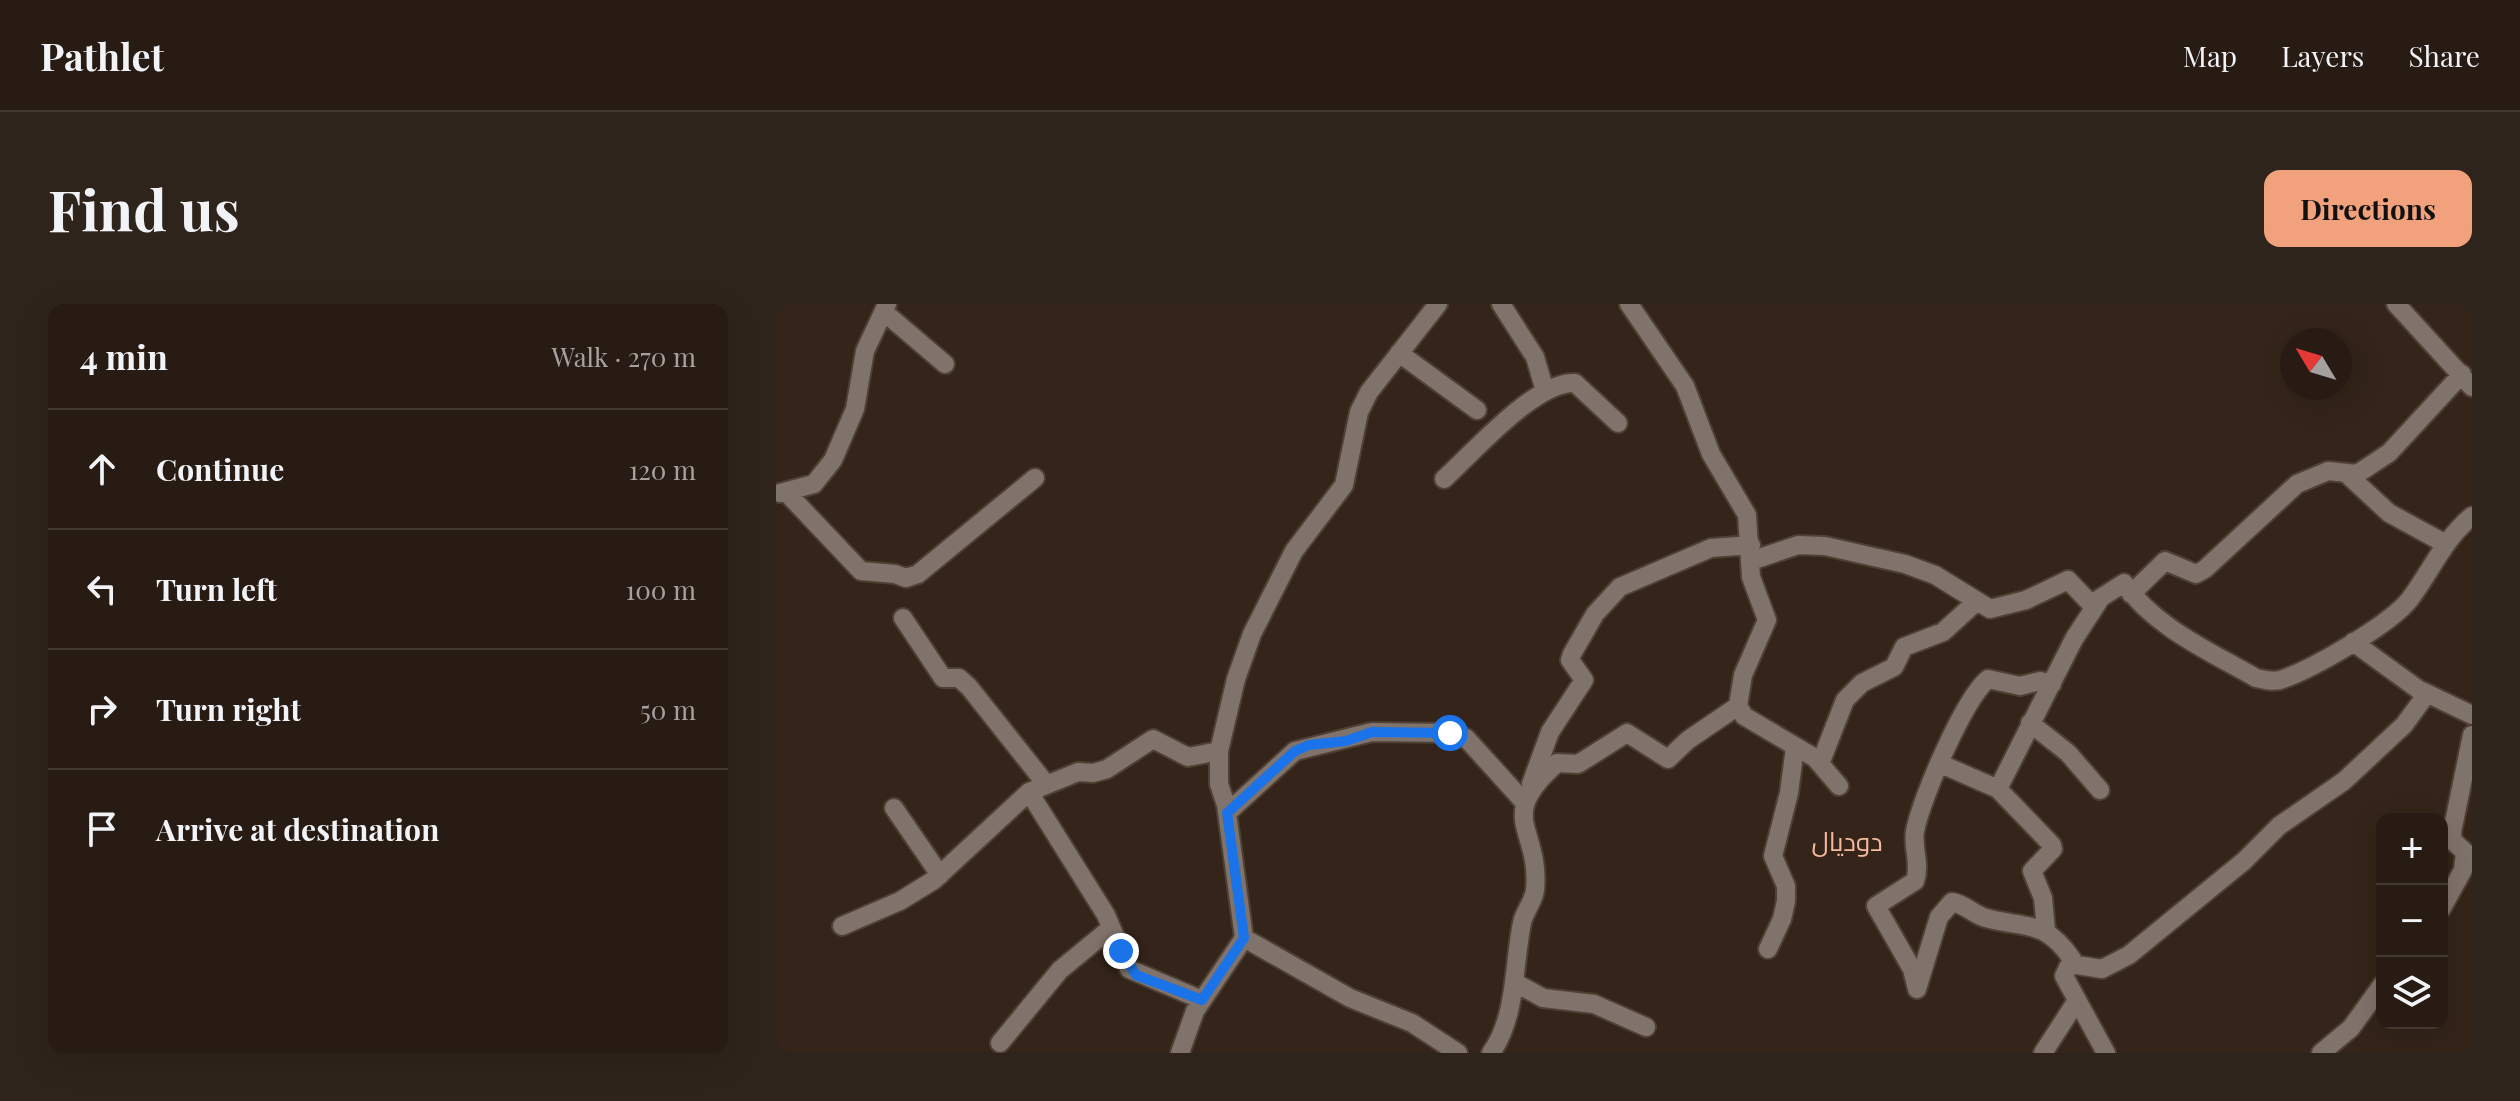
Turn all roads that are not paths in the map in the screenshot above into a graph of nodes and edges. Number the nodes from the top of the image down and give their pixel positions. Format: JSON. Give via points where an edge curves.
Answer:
{"nodes":[{"id":1,"x":1501,"y":304,"type":"edge"},
{"id":2,"x":1629,"y":304,"type":"edge"},
{"id":3,"x":2396,"y":304,"type":"edge"},
{"id":4,"x":1428,"y":307,"type":"edge"},
{"id":5,"x":886,"y":308,"type":"edge"},
{"id":6,"x":1399,"y":353,"type":"junction"},
{"id":7,"x":945,"y":364,"type":"dead end"},
{"id":8,"x":2467,"y":381,"type":"edge"},
{"id":9,"x":1545,"y":391,"type":"junction"},
{"id":10,"x":1477,"y":410,"type":"dead end"},
{"id":11,"x":1618,"y":423,"type":"dead end"},
{"id":12,"x":2348,"y":475,"type":"junction"},
{"id":13,"x":1035,"y":478,"type":"dead end"},
{"id":14,"x":1444,"y":479,"type":"dead end"},
{"id":15,"x":782,"y":493,"type":"edge"},
{"id":16,"x":2472,"y":516,"type":"edge"},
{"id":17,"x":2444,"y":543,"type":"junction"},
{"id":18,"x":1751,"y":553,"type":"junction"},
{"id":19,"x":2127,"y":588,"type":"junction"},
{"id":20,"x":2100,"y":599,"type":"junction"},
{"id":21,"x":1977,"y":601,"type":"junction"},
{"id":22,"x":903,"y":618,"type":"dead end"},
{"id":23,"x":2353,"y":642,"type":"junction"},
{"id":24,"x":2052,"y":684,"type":"junction"},
{"id":25,"x":2422,"y":691,"type":"junction"},
{"id":26,"x":1738,"y":706,"type":"junction"},
{"id":27,"x":2472,"y":715,"type":"edge"},
{"id":28,"x":2030,"y":723,"type":"junction"},
{"id":29,"x":2472,"y":735,"type":"edge"},
{"id":30,"x":1795,"y":747,"type":"junction"},
{"id":31,"x":1219,"y":751,"type":"junction"},
{"id":32,"x":1820,"y":764,"type":"junction"},
{"id":33,"x":1941,"y":764,"type":"junction"},
{"id":34,"x":1839,"y":786,"type":"dead end"},
{"id":35,"x":1038,"y":788,"type":"junction"},
{"id":36,"x":1998,"y":789,"type":"junction"},
{"id":37,"x":2100,"y":790,"type":"dead end"},
{"id":38,"x":1527,"y":797,"type":"junction"},
{"id":39,"x":894,"y":808,"type":"dead end"},
{"id":40,"x":1227,"y":813,"type":"junction"},
{"id":41,"x":940,"y":875,"type":"junction"},
{"id":42,"x":2448,"y":897,"type":"edge"},
{"id":43,"x":842,"y":926,"type":"dead end"},
{"id":44,"x":1111,"y":928,"type":"junction"},
{"id":45,"x":2046,"y":930,"type":"junction"},
{"id":46,"x":1244,"y":938,"type":"junction"},
{"id":47,"x":1768,"y":949,"type":"dead end"},
{"id":48,"x":2071,"y":964,"type":"junction"},
{"id":49,"x":1514,"y":982,"type":"junction"},
{"id":50,"x":2376,"y":993,"type":"edge"},
{"id":51,"x":1202,"y":1000,"type":"junction"},
{"id":52,"x":2076,"y":1002,"type":"junction"},
{"id":53,"x":1646,"y":1027,"type":"dead end"},
{"id":54,"x":1000,"y":1043,"type":"dead end"},
{"id":55,"x":1180,"y":1053,"type":"edge"},
{"id":56,"x":1458,"y":1053,"type":"edge"},
{"id":57,"x":1491,"y":1053,"type":"edge"},
{"id":58,"x":2043,"y":1053,"type":"edge"},
{"id":59,"x":2106,"y":1053,"type":"edge"},
{"id":60,"x":2321,"y":1053,"type":"edge"}],
"edges":[{"from":1,"to":9,"type":"street","via":[[1535,357]]},
{"from":2,"to":18,"type":"street","via":[[1685,386],[1711,454],[1747,515]]},
{"from":3,"to":8,"type":"street"},
{"from":4,"to":6,"type":"street"},
{"from":5,"to":7,"type":"street"},
{"from":5,"to":15,"type":"street","via":[[865,351],[855,409],[839,448],[814,484]]},
{"from":6,"to":10,"type":"street"},
{"from":6,"to":31,"type":"street","via":[[1359,412],[1344,485],[1294,551],[1252,634]]},
{"from":8,"to":12,"type":"street","via":[[2389,453]]},
{"from":9,"to":11,"type":"street","via":[[1575,383]]},
{"from":9,"to":14,"type":"street","via":[[1485,437]]},
{"from":12,"to":17,"type":"street","via":[[2389,513]]},
{"from":12,"to":19,"type":"street","via":[[2328,471],[2306,479],[2196,574],[2165,561]]},
{"from":13,"to":15,"type":"street","via":[[918,574],[906,578],[861,571]]},
{"from":16,"to":17,"type":"street"},
{"from":17,"to":23,"type":"street","via":[[2411,598]]},
{"from":18,"to":21,"type":"street","via":[[1825,546],[1905,564]]},
{"from":18,"to":26,"type":"street","via":[[1751,577],[1767,620],[1743,675]]},
{"from":18,"to":38,"type":"street","via":[[1711,548],[1611,594],[1572,654],[1570,660],[1584,680],[1550,732]]},
{"from":19,"to":20,"type":"street"},
{"from":19,"to":23,"type":"street","via":[[2157,617],[2256,678],[2283,679]]},
{"from":20,"to":21,"type":"street","via":[[2091,604],[2068,580],[1999,608]]},
{"from":20,"to":24,"type":"street"},
{"from":21,"to":32,"type":"street","via":[[1943,632],[1904,647],[1894,667],[1851,693]]},
{"from":22,"to":35,"type":"street","via":[[943,678],[959,678],[969,687]]},
{"from":23,"to":25,"type":"street"},
{"from":24,"to":28,"type":"street"},
{"from":24,"to":33,"type":"street","via":[[2020,686],[1988,679],[1950,738]]},
{"from":25,"to":27,"type":"street"},
{"from":25,"to":48,"type":"street","via":[[2426,695],[2404,725],[2352,774],[2279,826],[2129,955],[2102,969]]},
{"from":26,"to":30,"type":"street","via":[[1744,716]]},
{"from":26,"to":38,"type":"street","via":[[1668,759],[1627,733],[1578,764],[1557,763]]},
{"from":28,"to":36,"type":"street"},
{"from":28,"to":37,"type":"street","via":[[2068,753]]},
{"from":29,"to":42,"type":"street","via":[[2452,832],[2453,841],[2465,852],[2463,870]]},
{"from":30,"to":32,"type":"street"},
{"from":30,"to":47,"type":"street","via":[[1773,856],[1786,886],[1786,901]]},
{"from":31,"to":35,"type":"street","via":[[1188,757],[1153,739],[1107,769],[1078,772]]},
{"from":31,"to":40,"type":"street","via":[[1219,784]]},
{"from":32,"to":34,"type":"street"},
{"from":33,"to":36,"type":"street"},
{"from":33,"to":45,"type":"street","via":[[1915,832],[1915,881],[1876,906],[1912,969],[1917,989],[1939,917],[1952,902],[1984,918]]},
{"from":35,"to":41,"type":"street"},
{"from":35,"to":44,"type":"street"},
{"from":36,"to":45,"type":"street","via":[[2052,845],[2032,871],[2043,898]]},
{"from":38,"to":40,"type":"street","via":[[1466,738],[1372,732],[1295,751]]},
{"from":38,"to":49,"type":"street","via":[[1522,816],[1535,891],[1522,921]]},
{"from":39,"to":41,"type":"street"},
{"from":40,"to":46,"type":"street"},
{"from":41,"to":43,"type":"street","via":[[900,901]]},
{"from":44,"to":51,"type":"street","via":[[1136,975]]},
{"from":44,"to":54,"type":"street","via":[[1060,970]]},
{"from":45,"to":48,"type":"street","via":[[2062,944]]},
{"from":46,"to":51,"type":"street"},
{"from":46,"to":56,"type":"street","via":[[1350,998],[1412,1023]]},
{"from":48,"to":52,"type":"street","via":[[2064,976]]},
{"from":49,"to":53,"type":"street","via":[[1543,998],[1594,1004]]},
{"from":49,"to":57,"type":"street","via":[[1501,1039]]},
{"from":50,"to":60,"type":"street","via":[[2351,1028]]},
{"from":51,"to":55,"type":"street"},
{"from":52,"to":58,"type":"street"},
{"from":52,"to":59,"type":"street"}]}
